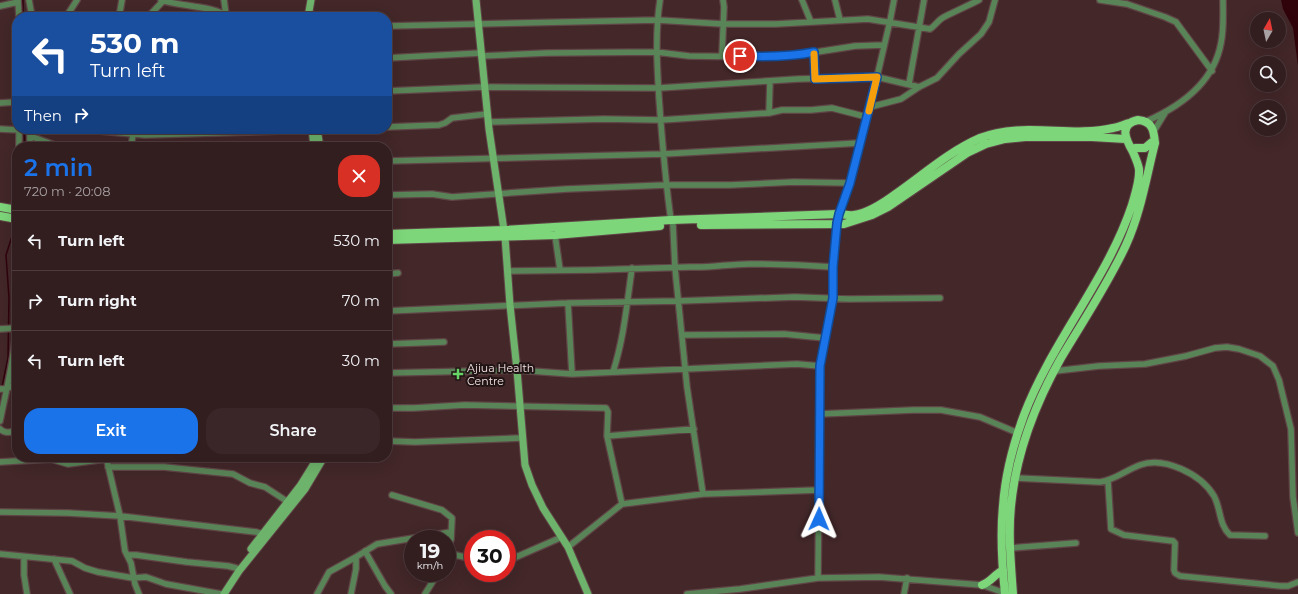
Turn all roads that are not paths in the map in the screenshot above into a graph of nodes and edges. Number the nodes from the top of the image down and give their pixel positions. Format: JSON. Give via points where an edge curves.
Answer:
{"nodes":[{"id":1,"x":29,"y":0,"type":"edge"},
{"id":2,"x":77,"y":0,"type":"edge"},
{"id":3,"x":122,"y":0,"type":"edge"},
{"id":4,"x":162,"y":0,"type":"edge"},
{"id":5,"x":224,"y":0,"type":"edge"},
{"id":6,"x":311,"y":0,"type":"edge"},
{"id":7,"x":476,"y":0,"type":"edge"},
{"id":8,"x":660,"y":0,"type":"edge"},
{"id":9,"x":723,"y":0,"type":"edge"},
{"id":10,"x":802,"y":0,"type":"edge"},
{"id":11,"x":835,"y":0,"type":"edge"},
{"id":12,"x":894,"y":0,"type":"edge"},
{"id":13,"x":924,"y":0,"type":"edge"},
{"id":14,"x":979,"y":0,"type":"edge"},
{"id":15,"x":995,"y":0,"type":"edge"},
{"id":16,"x":1100,"y":0,"type":"edge"},
{"id":17,"x":1223,"y":0,"type":"edge"},
{"id":18,"x":18,"y":1,"type":"edge"},
{"id":19,"x":0,"y":6,"type":"edge"},
{"id":20,"x":18,"y":12,"type":"edge"},
{"id":21,"x":31,"y":12,"type":"edge"},
{"id":22,"x":69,"y":12,"type":"edge"},
{"id":23,"x":120,"y":12,"type":"edge"},
{"id":24,"x":152,"y":12,"type":"edge"},
{"id":25,"x":215,"y":12,"type":"edge"},
{"id":26,"x":226,"y":12,"type":"edge"},
{"id":27,"x":309,"y":12,"type":"edge"},
{"id":28,"x":657,"y":20,"type":"junction"},
{"id":29,"x":840,"y":20,"type":"junction"},
{"id":30,"x":811,"y":22,"type":"junction"},
{"id":31,"x":890,"y":22,"type":"junction"},
{"id":32,"x":478,"y":23,"type":"junction"},
{"id":33,"x":723,"y":24,"type":"junction"},
{"id":34,"x":392,"y":26,"type":"edge"},
{"id":35,"x":919,"y":27,"type":"junction"},
{"id":36,"x":884,"y":45,"type":"junction"},
{"id":37,"x":656,"y":52,"type":"junction"},
{"id":38,"x":814,"y":52,"type":"junction"},
{"id":39,"x":481,"y":55,"type":"junction"},
{"id":40,"x":722,"y":55,"type":"junction"},
{"id":41,"x":392,"y":58,"type":"edge"},
{"id":42,"x":1212,"y":71,"type":"junction"},
{"id":43,"x":877,"y":77,"type":"junction"},
{"id":44,"x":815,"y":79,"type":"junction"},
{"id":45,"x":770,"y":81,"type":"junction"},
{"id":46,"x":908,"y":84,"type":"junction"},
{"id":47,"x":919,"y":87,"type":"junction"},
{"id":48,"x":484,"y":88,"type":"junction"},
{"id":49,"x":659,"y":88,"type":"junction"},
{"id":50,"x":392,"y":91,"type":"edge"},
{"id":51,"x":12,"y":102,"type":"edge"},
{"id":52,"x":0,"y":103,"type":"edge"},
{"id":53,"x":870,"y":107,"type":"junction"},
{"id":54,"x":769,"y":113,"type":"junction"},
{"id":55,"x":1165,"y":113,"type":"junction"},
{"id":56,"x":487,"y":114,"type":"junction"},
{"id":57,"x":866,"y":117,"type":"junction"},
{"id":58,"x":661,"y":120,"type":"junction"},
{"id":59,"x":488,"y":122,"type":"junction"},
{"id":60,"x":1147,"y":122,"type":"junction"},
{"id":61,"x":1130,"y":123,"type":"junction"},
{"id":62,"x":392,"y":127,"type":"edge"},
{"id":63,"x":0,"y":129,"type":"edge"},
{"id":64,"x":12,"y":130,"type":"edge"},
{"id":65,"x":1154,"y":131,"type":"junction"},
{"id":66,"x":133,"y":134,"type":"edge"},
{"id":67,"x":30,"y":136,"type":"joint"},
{"id":68,"x":1126,"y":140,"type":"junction"},
{"id":69,"x":30,"y":142,"type":"edge"},
{"id":70,"x":46,"y":142,"type":"edge"},
{"id":71,"x":132,"y":142,"type":"edge"},
{"id":72,"x":860,"y":143,"type":"junction"},
{"id":73,"x":1155,"y":144,"type":"junction"},
{"id":74,"x":1133,"y":152,"type":"junction"},
{"id":75,"x":663,"y":154,"type":"junction"},
{"id":76,"x":493,"y":158,"type":"junction"},
{"id":77,"x":392,"y":161,"type":"edge"},
{"id":78,"x":850,"y":183,"type":"junction"},
{"id":79,"x":666,"y":185,"type":"junction"},
{"id":80,"x":498,"y":193,"type":"junction"},
{"id":81,"x":392,"y":195,"type":"edge"},
{"id":82,"x":0,"y":207,"type":"edge"},
{"id":83,"x":12,"y":209,"type":"edge"},
{"id":84,"x":839,"y":214,"type":"junction"},
{"id":85,"x":0,"y":216,"type":"edge"},
{"id":86,"x":12,"y":218,"type":"edge"},
{"id":87,"x":672,"y":223,"type":"junction"},
{"id":88,"x":837,"y":223,"type":"junction"},
{"id":89,"x":505,"y":233,"type":"junction"},
{"id":90,"x":392,"y":234,"type":"edge"},
{"id":91,"x":555,"y":235,"type":"junction"},
{"id":92,"x":392,"y":240,"type":"edge"},
{"id":93,"x":833,"y":267,"type":"junction"},
{"id":94,"x":632,"y":268,"type":"junction"},
{"id":95,"x":675,"y":268,"type":"junction"},
{"id":96,"x":560,"y":270,"type":"junction"},
{"id":97,"x":508,"y":271,"type":"junction"},
{"id":98,"x":398,"y":273,"type":"dead end"},
{"id":99,"x":392,"y":274,"type":"edge"},
{"id":100,"x":833,"y":298,"type":"junction"},
{"id":101,"x":940,"y":298,"type":"dead end"},
{"id":102,"x":678,"y":301,"type":"junction"},
{"id":103,"x":627,"y":302,"type":"junction"},
{"id":104,"x":568,"y":303,"type":"junction"},
{"id":105,"x":510,"y":305,"type":"junction"},
{"id":106,"x":392,"y":311,"type":"edge"},
{"id":107,"x":12,"y":328,"type":"edge"},
{"id":108,"x":2,"y":329,"type":"edge"},
{"id":109,"x":682,"y":335,"type":"junction"},
{"id":110,"x":825,"y":338,"type":"junction"},
{"id":111,"x":444,"y":342,"type":"dead end"},
{"id":112,"x":392,"y":344,"type":"edge"},
{"id":113,"x":12,"y":364,"type":"edge"},
{"id":114,"x":820,"y":366,"type":"junction"},
{"id":115,"x":517,"y":370,"type":"junction"},
{"id":116,"x":685,"y":370,"type":"junction"},
{"id":117,"x":1054,"y":371,"type":"junction"},
{"id":118,"x":613,"y":372,"type":"junction"},
{"id":119,"x":392,"y":373,"type":"edge"},
{"id":120,"x":572,"y":374,"type":"junction"},
{"id":121,"x":3,"y":389,"type":"edge"},
{"id":122,"x":520,"y":405,"type":"junction"},
{"id":123,"x":392,"y":408,"type":"edge"},
{"id":124,"x":819,"y":414,"type":"junction"},
{"id":125,"x":0,"y":421,"type":"edge"},
{"id":126,"x":0,"y":429,"type":"edge"},
{"id":127,"x":694,"y":429,"type":"junction"},
{"id":128,"x":12,"y":432,"type":"edge"},
{"id":129,"x":1018,"y":432,"type":"junction"},
{"id":130,"x":607,"y":436,"type":"junction"},
{"id":131,"x":522,"y":438,"type":"junction"},
{"id":132,"x":392,"y":441,"type":"edge"},
{"id":133,"x":12,"y":461,"type":"edge"},
{"id":134,"x":0,"y":462,"type":"edge"},
{"id":135,"x":61,"y":462,"type":"edge"},
{"id":136,"x":81,"y":462,"type":"edge"},
{"id":137,"x":107,"y":462,"type":"edge"},
{"id":138,"x":315,"y":462,"type":"edge"},
{"id":139,"x":321,"y":462,"type":"edge"},
{"id":140,"x":108,"y":467,"type":"junction"},
{"id":141,"x":1016,"y":478,"type":"junction"},
{"id":142,"x":1108,"y":481,"type":"junction"},
{"id":143,"x":819,"y":490,"type":"junction"},
{"id":144,"x":703,"y":494,"type":"junction"},
{"id":145,"x":392,"y":496,"type":"dead end"},
{"id":146,"x":291,"y":504,"type":"junction"},
{"id":147,"x":622,"y":504,"type":"junction"},
{"id":148,"x":0,"y":512,"type":"edge"},
{"id":149,"x":120,"y":516,"type":"junction"},
{"id":150,"x":451,"y":530,"type":"edge"},
{"id":151,"x":263,"y":534,"type":"junction"},
{"id":152,"x":1298,"y":534,"type":"edge"},
{"id":153,"x":1266,"y":536,"type":"dead end"},
{"id":154,"x":562,"y":537,"type":"junction"},
{"id":155,"x":404,"y":540,"type":"edge"},
{"id":156,"x":1076,"y":543,"type":"dead end"},
{"id":157,"x":568,"y":547,"type":"junction"},
{"id":158,"x":1011,"y":548,"type":"junction"},
{"id":159,"x":365,"y":551,"type":"junction"},
{"id":160,"x":0,"y":554,"type":"edge"},
{"id":161,"x":127,"y":556,"type":"junction"},
{"id":162,"x":24,"y":557,"type":"junction"},
{"id":163,"x":356,"y":557,"type":"junction"},
{"id":164,"x":516,"y":557,"type":"edge"},
{"id":165,"x":54,"y":559,"type":"junction"},
{"id":166,"x":236,"y":568,"type":"junction"},
{"id":167,"x":1003,"y":570,"type":"junction"},
{"id":168,"x":133,"y":578,"type":"junction"},
{"id":169,"x":818,"y":578,"type":"junction"},
{"id":170,"x":907,"y":578,"type":"junction"},
{"id":171,"x":432,"y":582,"type":"edge"},
{"id":172,"x":1298,"y":582,"type":"edge"},
{"id":173,"x":982,"y":585,"type":"junction"},
{"id":174,"x":27,"y":594,"type":"edge"},
{"id":175,"x":70,"y":594,"type":"edge"},
{"id":176,"x":139,"y":594,"type":"edge"},
{"id":177,"x":221,"y":594,"type":"edge"},
{"id":178,"x":317,"y":594,"type":"edge"},
{"id":179,"x":351,"y":594,"type":"edge"},
{"id":180,"x":391,"y":594,"type":"edge"},
{"id":181,"x":425,"y":594,"type":"edge"},
{"id":182,"x":588,"y":594,"type":"edge"},
{"id":183,"x":687,"y":594,"type":"edge"},
{"id":184,"x":904,"y":594,"type":"edge"},
{"id":185,"x":1005,"y":594,"type":"edge"},
{"id":186,"x":1014,"y":594,"type":"edge"}],
"edges":[{"from":1,"to":21,"type":"street"},
{"from":2,"to":22,"type":"street"},
{"from":3,"to":23,"type":"street"},
{"from":4,"to":24,"type":"street"},
{"from":4,"to":25,"type":"street"},
{"from":5,"to":26,"type":"street"},
{"from":6,"to":27,"type":"main road"},
{"from":7,"to":32,"type":"main road"},
{"from":8,"to":28,"type":"street"},
{"from":9,"to":33,"type":"street"},
{"from":10,"to":30,"type":"street"},
{"from":11,"to":29,"type":"street"},
{"from":12,"to":31,"type":"street"},
{"from":13,"to":35,"type":"street"},
{"from":14,"to":35,"type":"street","via":[[944,17],[931,28]]},
{"from":15,"to":47,"type":"street","via":[[989,22],[981,34],[937,78]]},
{"from":16,"to":42,"type":"street","via":[[1127,4],[1176,22]]},
{"from":17,"to":42,"type":"street","via":[[1223,32]]},
{"from":18,"to":19,"type":"street"},
{"from":18,"to":20,"type":"street"},
{"from":28,"to":32,"type":"street"},
{"from":28,"to":33,"type":"street"},
{"from":28,"to":37,"type":"street"},
{"from":29,"to":30,"type":"street"},
{"from":29,"to":31,"type":"street","via":[[868,19]]},
{"from":30,"to":33,"type":"street"},
{"from":31,"to":35,"type":"street"},
{"from":31,"to":36,"type":"street"},
{"from":32,"to":34,"type":"street"},
{"from":32,"to":39,"type":"main road"},
{"from":33,"to":40,"type":"street"},
{"from":35,"to":46,"type":"street"},
{"from":36,"to":38,"type":"street","via":[[849,46]]},
{"from":36,"to":43,"type":"street"},
{"from":37,"to":39,"type":"street"},
{"from":37,"to":40,"type":"street","via":[[690,56]]},
{"from":37,"to":49,"type":"street"},
{"from":38,"to":40,"type":"street","via":[[764,57]]},
{"from":38,"to":44,"type":"street"},
{"from":39,"to":41,"type":"street"},
{"from":39,"to":48,"type":"main road"},
{"from":42,"to":55,"type":"street","via":[[1192,94]]},
{"from":43,"to":44,"type":"street"},
{"from":43,"to":46,"type":"street"},
{"from":43,"to":53,"type":"street"},
{"from":44,"to":45,"type":"street"},
{"from":45,"to":49,"type":"street"},
{"from":45,"to":54,"type":"street"},
{"from":46,"to":47,"type":"street"},
{"from":47,"to":53,"type":"street","via":[[901,100]]},
{"from":48,"to":49,"type":"street"},
{"from":48,"to":50,"type":"street"},
{"from":48,"to":56,"type":"main road"},
{"from":49,"to":58,"type":"street"},
{"from":51,"to":52,"type":"street"},
{"from":53,"to":57,"type":"street"},
{"from":54,"to":57,"type":"street","via":[[832,108]]},
{"from":54,"to":58,"type":"street"},
{"from":55,"to":60,"type":"street"},
{"from":55,"to":65,"type":"street"},
{"from":56,"to":59,"type":"main road"},
{"from":56,"to":62,"type":"street","via":[[452,118],[440,125]]},
{"from":57,"to":72,"type":"street"},
{"from":58,"to":59,"type":"street"},
{"from":58,"to":75,"type":"street"},
{"from":59,"to":76,"type":"main road"},
{"from":60,"to":61,"type":"main road","via":[[1138,120]]},
{"from":60,"to":65,"type":"main road"},
{"from":61,"to":68,"type":"main road","via":[[1125,130]]},
{"from":61,"to":84,"type":"main road","via":[[1092,130],[1004,132],[982,138],[962,146],[886,201],[854,215]]},
{"from":63,"to":64,"type":"street"},
{"from":65,"to":73,"type":"main road"},
{"from":66,"to":71,"type":"street"},
{"from":67,"to":69,"type":"street"},
{"from":67,"to":70,"type":"street"},
{"from":68,"to":74,"type":"main road"},
{"from":68,"to":88,"type":"main road","via":[[1025,137],[986,144],[967,153],[888,207],[856,221]]},
{"from":72,"to":75,"type":"street"},
{"from":72,"to":78,"type":"street"},
{"from":73,"to":74,"type":"main road","via":[[1152,142],[1145,148],[1136,148]]},
{"from":73,"to":117,"type":"main road","via":[[1142,200],[1126,244]]},
{"from":74,"to":129,"type":"main road","via":[[1139,169],[1139,180],[1118,241],[1035,390]]},
{"from":75,"to":76,"type":"street"},
{"from":75,"to":79,"type":"street"},
{"from":76,"to":77,"type":"street"},
{"from":76,"to":80,"type":"main road"},
{"from":78,"to":79,"type":"street"},
{"from":78,"to":84,"type":"street"},
{"from":79,"to":80,"type":"street"},
{"from":79,"to":87,"type":"street"},
{"from":80,"to":81,"type":"street","via":[[452,196]]},
{"from":80,"to":89,"type":"main road"},
{"from":82,"to":83,"type":"main road"},
{"from":84,"to":87,"type":"main road"},
{"from":84,"to":88,"type":"street"},
{"from":85,"to":86,"type":"main road"},
{"from":87,"to":88,"type":"main road"},
{"from":87,"to":89,"type":"main road"},
{"from":87,"to":91,"type":"main road"},
{"from":87,"to":95,"type":"street"},
{"from":88,"to":93,"type":"street"},
{"from":89,"to":90,"type":"main road"},
{"from":89,"to":91,"type":"main road"},
{"from":89,"to":92,"type":"main road"},
{"from":89,"to":97,"type":"main road"},
{"from":91,"to":96,"type":"street"},
{"from":93,"to":95,"type":"street","via":[[749,264]]},
{"from":93,"to":100,"type":"street"},
{"from":94,"to":95,"type":"street"},
{"from":94,"to":96,"type":"street"},
{"from":94,"to":103,"type":"street"},
{"from":95,"to":102,"type":"street"},
{"from":96,"to":97,"type":"street"},
{"from":97,"to":105,"type":"main road"},
{"from":98,"to":99,"type":"street"},
{"from":100,"to":101,"type":"street"},
{"from":100,"to":102,"type":"street"},
{"from":100,"to":110,"type":"street"},
{"from":102,"to":103,"type":"street"},
{"from":102,"to":109,"type":"street"},
{"from":103,"to":104,"type":"street"},
{"from":103,"to":118,"type":"street"},
{"from":104,"to":105,"type":"street"},
{"from":104,"to":120,"type":"street"},
{"from":105,"to":106,"type":"street"},
{"from":105,"to":115,"type":"main road"},
{"from":107,"to":108,"type":"street"},
{"from":109,"to":110,"type":"street","via":[[784,334]]},
{"from":109,"to":116,"type":"street"},
{"from":110,"to":114,"type":"street"},
{"from":111,"to":112,"type":"street"},
{"from":113,"to":121,"type":"street"},
{"from":114,"to":116,"type":"street","via":[[797,364]]},
{"from":114,"to":124,"type":"street"},
{"from":115,"to":119,"type":"street"},
{"from":115,"to":120,"type":"street"},
{"from":115,"to":122,"type":"main road"},
{"from":116,"to":118,"type":"street"},
{"from":116,"to":127,"type":"street"},
{"from":117,"to":141,"type":"main road","via":[[1027,431],[1020,451]]},
{"from":117,"to":152,"type":"street","via":[[1145,364],[1227,347],[1260,356],[1276,373],[1290,418],[1293,497]]},
{"from":118,"to":120,"type":"street"},
{"from":121,"to":125,"type":"street"},
{"from":122,"to":123,"type":"street"},
{"from":122,"to":130,"type":"street","via":[[606,408]]},
{"from":122,"to":131,"type":"main road"},
{"from":124,"to":129,"type":"street","via":[[940,410],[980,417]]},
{"from":124,"to":143,"type":"street"},
{"from":126,"to":128,"type":"street"},
{"from":127,"to":130,"type":"street"},
{"from":127,"to":144,"type":"street"},
{"from":129,"to":167,"type":"main road","via":[[1003,505]]},
{"from":130,"to":147,"type":"street"},
{"from":131,"to":132,"type":"street"},
{"from":131,"to":154,"type":"main road","via":[[525,465],[532,486]]},
{"from":133,"to":134,"type":"street"},
{"from":135,"to":136,"type":"street"},
{"from":137,"to":140,"type":"street"},
{"from":138,"to":146,"type":"main road"},
{"from":139,"to":146,"type":"main road","via":[[305,488]]},
{"from":140,"to":146,"type":"street","via":[[164,467],[233,474],[265,488]]},
{"from":140,"to":149,"type":"street"},
{"from":141,"to":142,"type":"street"},
{"from":141,"to":158,"type":"main road","via":[[1011,506]]},
{"from":142,"to":153,"type":"street","via":[[1149,463],[1177,466],[1205,486],[1214,496],[1224,526],[1230,535]]},
{"from":142,"to":172,"type":"street","via":[[1112,529],[1124,535],[1173,541],[1174,570],[1180,576],[1281,586]]},
{"from":143,"to":144,"type":"street"},
{"from":143,"to":169,"type":"street"},
{"from":144,"to":147,"type":"street"},
{"from":145,"to":150,"type":"street","via":[[442,510],[452,518]]},
{"from":146,"to":151,"type":"main road"},
{"from":146,"to":177,"type":"main road"},
{"from":147,"to":157,"type":"street"},
{"from":148,"to":149,"type":"street"},
{"from":149,"to":151,"type":"street"},
{"from":149,"to":161,"type":"street"},
{"from":151,"to":166,"type":"main road"},
{"from":154,"to":157,"type":"main road"},
{"from":154,"to":164,"type":"street"},
{"from":155,"to":159,"type":"street","via":[[377,544]]},
{"from":156,"to":158,"type":"street"},
{"from":157,"to":182,"type":"main road"},
{"from":158,"to":186,"type":"main road"},
{"from":159,"to":163,"type":"street"},
{"from":159,"to":180,"type":"street"},
{"from":160,"to":162,"type":"street"},
{"from":161,"to":166,"type":"street"},
{"from":161,"to":168,"type":"street","via":[[131,563]]},
{"from":162,"to":165,"type":"street"},
{"from":162,"to":174,"type":"street"},
{"from":163,"to":178,"type":"street","via":[[329,572]]},
{"from":163,"to":179,"type":"street"},
{"from":165,"to":168,"type":"street","via":[[72,561],[98,572]]},
{"from":165,"to":175,"type":"street"},
{"from":166,"to":177,"type":"main road"},
{"from":167,"to":173,"type":"main road"},
{"from":167,"to":185,"type":"main road"},
{"from":168,"to":176,"type":"street"},
{"from":168,"to":177,"type":"street","via":[[146,577],[171,585]]},
{"from":169,"to":170,"type":"street"},
{"from":169,"to":183,"type":"street"},
{"from":170,"to":173,"type":"street"},
{"from":170,"to":184,"type":"street"},
{"from":171,"to":181,"type":"street"},
{"from":173,"to":185,"type":"street"}]}
